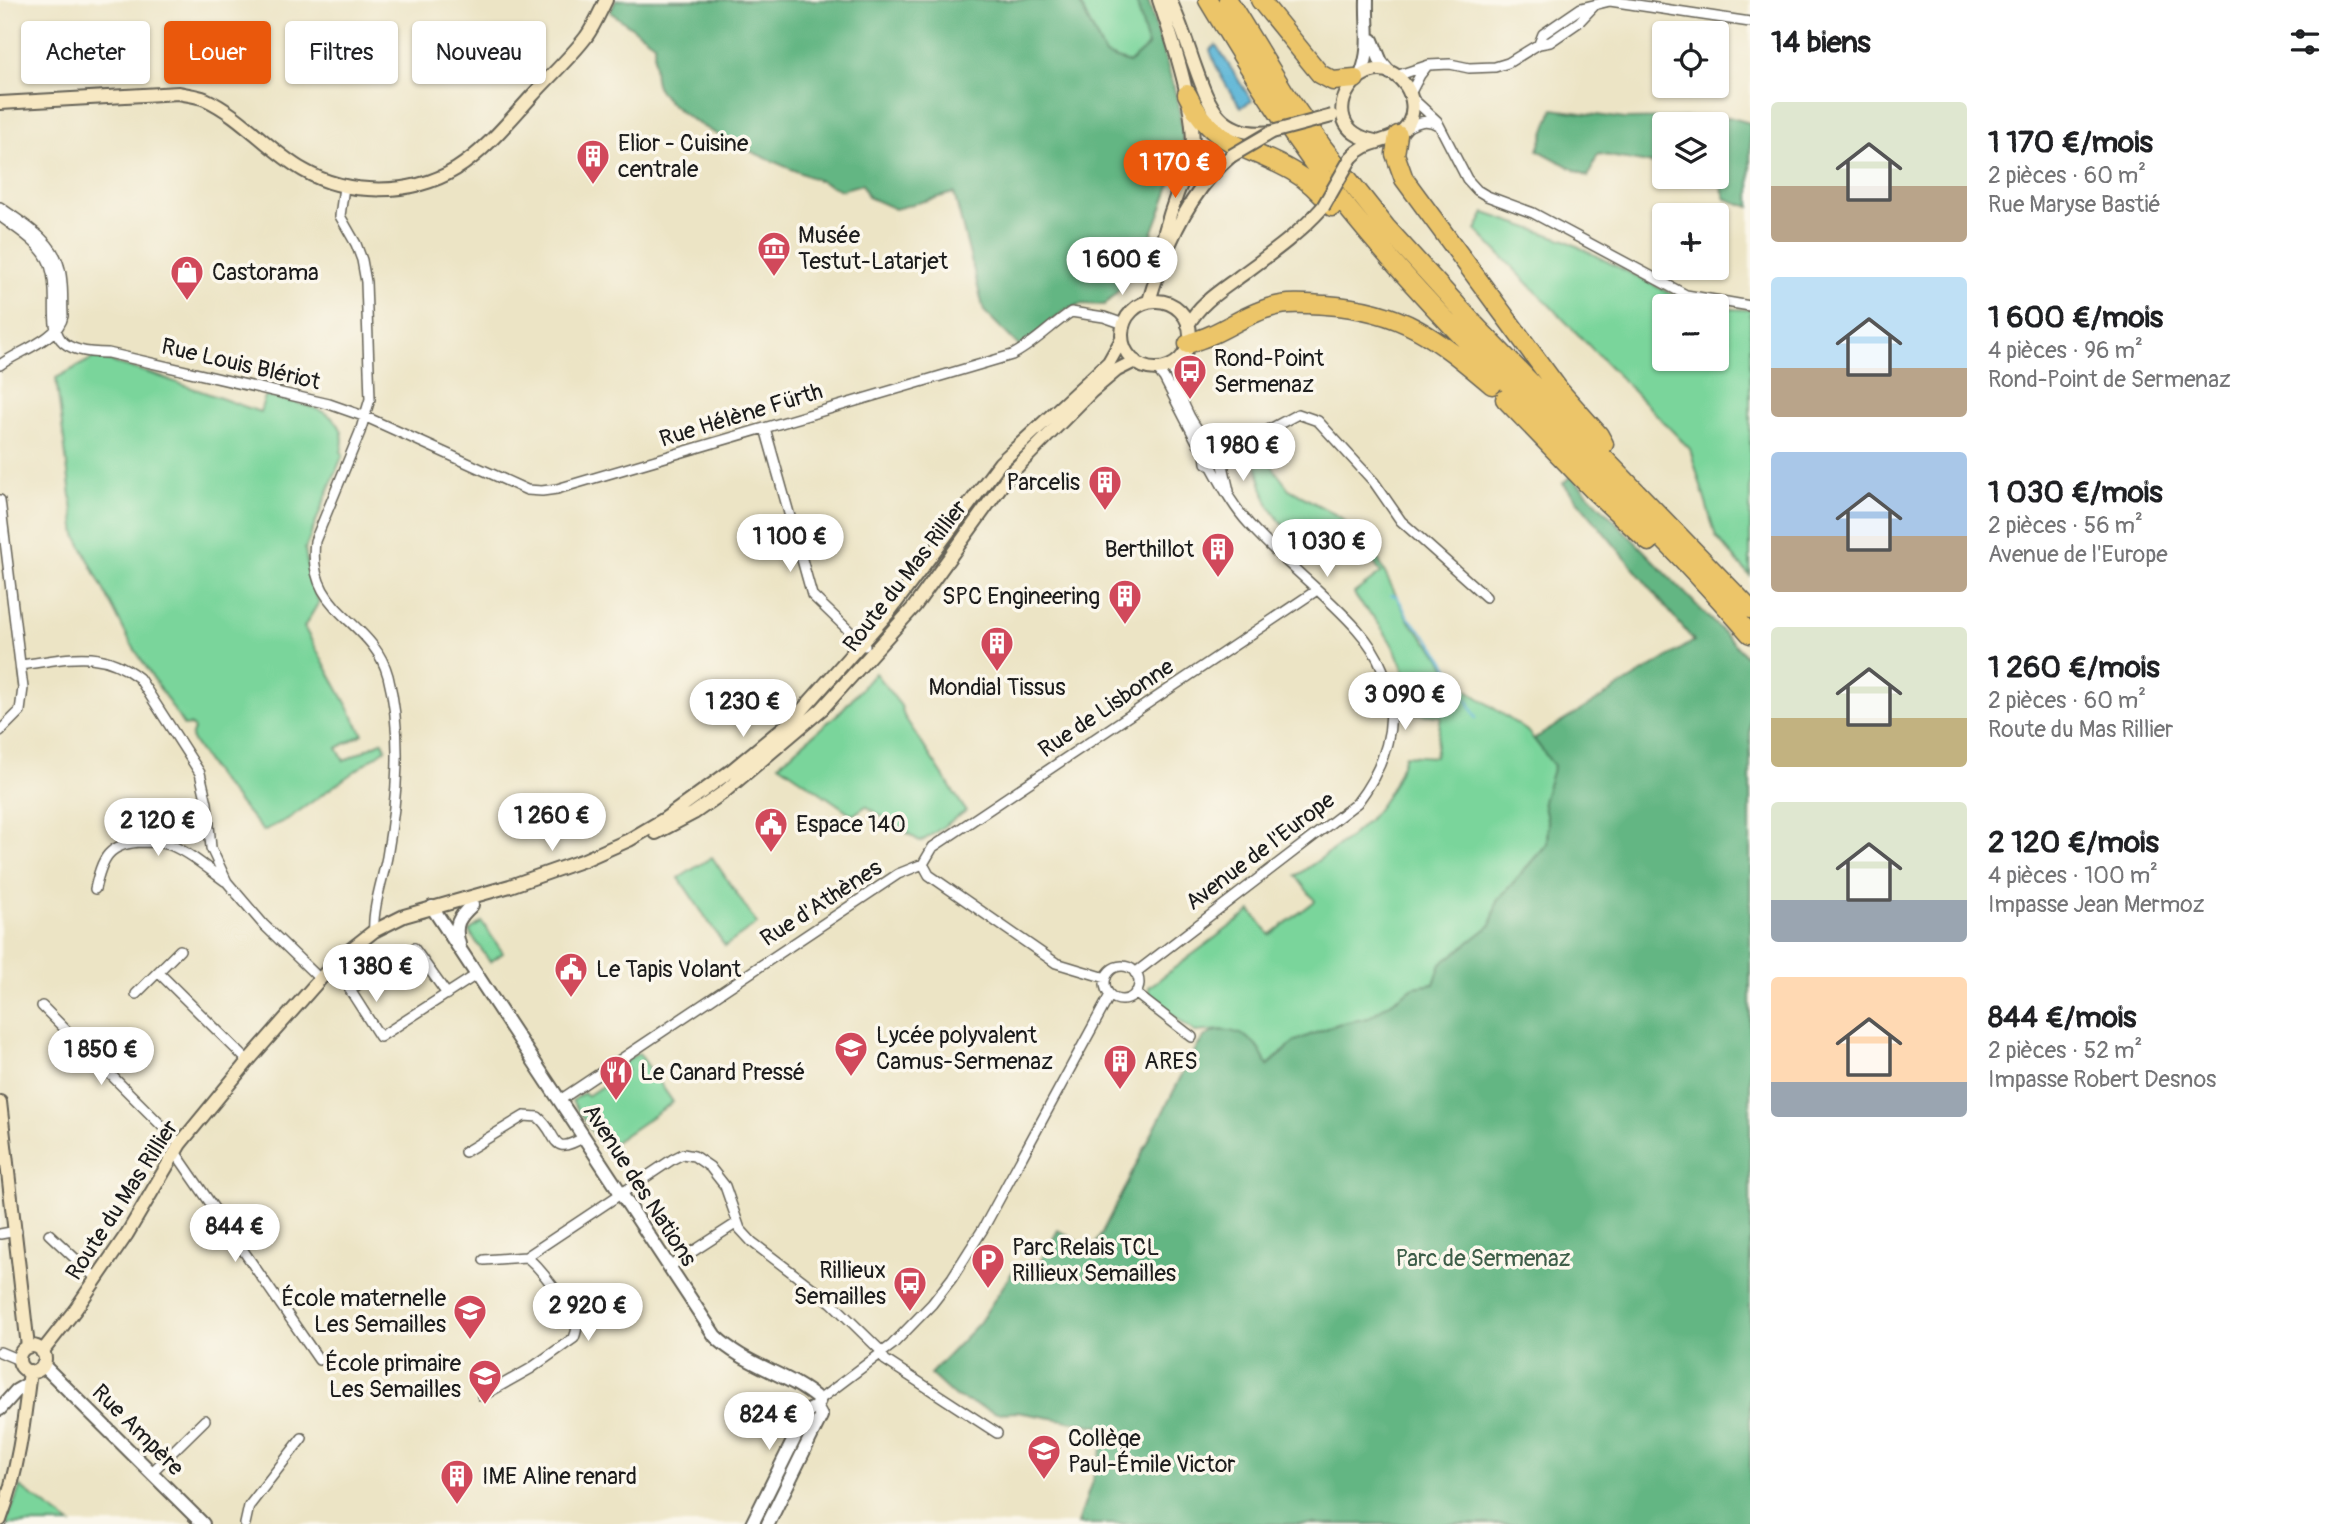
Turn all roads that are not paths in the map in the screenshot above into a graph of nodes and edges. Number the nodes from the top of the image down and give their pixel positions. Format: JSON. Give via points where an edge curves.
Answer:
{"nodes":[{"id":1,"x":606,"y":0,"type":"edge"},
{"id":2,"x":1159,"y":0,"type":"edge"},
{"id":3,"x":1170,"y":0,"type":"edge"},
{"id":4,"x":1208,"y":0,"type":"edge"},
{"id":5,"x":1228,"y":0,"type":"edge"},
{"id":6,"x":1260,"y":0,"type":"edge"},
{"id":7,"x":1367,"y":0,"type":"edge"},
{"id":8,"x":1750,"y":22,"type":"edge"},
{"id":9,"x":1369,"y":29,"type":"junction"},
{"id":10,"x":1429,"y":65,"type":"junction"},
{"id":11,"x":1393,"y":75,"type":"junction"},
{"id":12,"x":1358,"y":77,"type":"junction"},
{"id":13,"x":1187,"y":94,"type":"junction"},
{"id":14,"x":1411,"y":96,"type":"junction"},
{"id":15,"x":0,"y":103,"type":"edge"},
{"id":16,"x":1342,"y":106,"type":"junction"},
{"id":17,"x":1439,"y":125,"type":"junction"},
{"id":18,"x":1272,"y":132,"type":"junction"},
{"id":19,"x":1401,"y":132,"type":"junction"},
{"id":20,"x":1375,"y":141,"type":"junction"},
{"id":21,"x":344,"y":187,"type":"junction"},
{"id":22,"x":0,"y":207,"type":"edge"},
{"id":23,"x":0,"y":216,"type":"edge"},
{"id":24,"x":1157,"y":273,"type":"junction"},
{"id":25,"x":1149,"y":302,"type":"junction"},
{"id":26,"x":1750,"y":306,"type":"edge"},
{"id":27,"x":58,"y":317,"type":"junction"},
{"id":28,"x":1124,"y":324,"type":"junction"},
{"id":29,"x":1188,"y":325,"type":"junction"},
{"id":30,"x":55,"y":330,"type":"junction"},
{"id":31,"x":1122,"y":339,"type":"junction"},
{"id":32,"x":36,"y":343,"type":"junction"},
{"id":33,"x":67,"y":344,"type":"junction"},
{"id":34,"x":1188,"y":344,"type":"junction"},
{"id":35,"x":1135,"y":361,"type":"junction"},
{"id":36,"x":1172,"y":364,"type":"junction"},
{"id":37,"x":0,"y":365,"type":"edge"},
{"id":38,"x":1156,"y":368,"type":"junction"},
{"id":39,"x":1493,"y":386,"type":"junction"},
{"id":40,"x":366,"y":416,"type":"junction"},
{"id":41,"x":765,"y":428,"type":"junction"},
{"id":42,"x":1255,"y":437,"type":"junction"},
{"id":43,"x":1215,"y":445,"type":"junction"},
{"id":44,"x":1205,"y":453,"type":"junction"},
{"id":45,"x":1224,"y":464,"type":"junction"},
{"id":46,"x":1212,"y":467,"type":"junction"},
{"id":47,"x":1621,"y":474,"type":"junction"},
{"id":48,"x":0,"y":500,"type":"edge"},
{"id":49,"x":1237,"y":509,"type":"junction"},
{"id":50,"x":1317,"y":590,"type":"junction"},
{"id":51,"x":1486,"y":597,"type":"dead end"},
{"id":52,"x":1750,"y":609,"type":"edge"},
{"id":53,"x":1750,"y":634,"type":"edge"},
{"id":54,"x":862,"y":643,"type":"junction"},
{"id":55,"x":1750,"y":647,"type":"edge"},
{"id":56,"x":874,"y":653,"type":"junction"},
{"id":57,"x":21,"y":665,"type":"junction"},
{"id":58,"x":0,"y":731,"type":"edge"},
{"id":59,"x":923,"y":864,"type":"junction"},
{"id":60,"x":227,"y":882,"type":"junction"},
{"id":61,"x":95,"y":889,"type":"dead end"},
{"id":62,"x":472,"y":905,"type":"junction"},
{"id":63,"x":434,"y":911,"type":"junction"},
{"id":64,"x":374,"y":930,"type":"junction"},
{"id":65,"x":180,"y":950,"type":"dead end"},
{"id":66,"x":463,"y":954,"type":"junction"},
{"id":67,"x":158,"y":972,"type":"junction"},
{"id":68,"x":1135,"y":973,"type":"junction"},
{"id":69,"x":476,"y":975,"type":"junction"},
{"id":70,"x":319,"y":978,"type":"junction"},
{"id":71,"x":1106,"y":978,"type":"junction"},
{"id":72,"x":1135,"y":993,"type":"junction"},
{"id":73,"x":136,"y":994,"type":"dead end"},
{"id":74,"x":447,"y":995,"type":"junction"},
{"id":75,"x":1110,"y":995,"type":"junction"},
{"id":76,"x":42,"y":1006,"type":"dead end"},
{"id":77,"x":1192,"y":1037,"type":"dead end"},
{"id":78,"x":248,"y":1061,"type":"junction"},
{"id":79,"x":560,"y":1100,"type":"junction"},
{"id":80,"x":0,"y":1105,"type":"edge"},
{"id":81,"x":584,"y":1137,"type":"junction"},
{"id":82,"x":177,"y":1148,"type":"junction"},
{"id":83,"x":465,"y":1152,"type":"dead end"},
{"id":84,"x":621,"y":1193,"type":"junction"},
{"id":85,"x":737,"y":1223,"type":"junction"},
{"id":86,"x":16,"y":1231,"type":"junction"},
{"id":87,"x":0,"y":1234,"type":"edge"},
{"id":88,"x":49,"y":1234,"type":"dead end"},
{"id":89,"x":526,"y":1257,"type":"junction"},
{"id":90,"x":484,"y":1260,"type":"dead end"},
{"id":91,"x":669,"y":1267,"type":"junction"},
{"id":92,"x":97,"y":1279,"type":"junction"},
{"id":93,"x":28,"y":1346,"type":"junction"},
{"id":94,"x":0,"y":1352,"type":"edge"},
{"id":95,"x":42,"y":1352,"type":"junction"},
{"id":96,"x":882,"y":1354,"type":"junction"},
{"id":97,"x":19,"y":1360,"type":"junction"},
{"id":98,"x":319,"y":1360,"type":"dead end"},
{"id":99,"x":43,"y":1365,"type":"junction"},
{"id":100,"x":29,"y":1378,"type":"junction"},
{"id":101,"x":482,"y":1396,"type":"dead end"},
{"id":102,"x":817,"y":1404,"type":"junction"},
{"id":103,"x":0,"y":1409,"type":"edge"},
{"id":104,"x":205,"y":1420,"type":"dead end"},
{"id":105,"x":997,"y":1433,"type":"dead end"},
{"id":106,"x":302,"y":1438,"type":"dead end"},
{"id":107,"x":151,"y":1473,"type":"junction"},
{"id":108,"x":0,"y":1520,"type":"edge"},
{"id":109,"x":203,"y":1524,"type":"edge"},
{"id":110,"x":246,"y":1524,"type":"edge"},
{"id":111,"x":752,"y":1524,"type":"edge"},
{"id":112,"x":768,"y":1524,"type":"edge"}],
"edges":[{"from":1,"to":21,"type":"main road","via":[[587,36],[490,141],[455,170],[422,183],[381,190]]},
{"from":2,"to":13,"type":"main road"},
{"from":3,"to":18,"type":"main road","via":[[1207,100],[1225,122],[1246,133]]},
{"from":4,"to":53,"type":"highway","via":[[1301,149],[1399,269]]},
{"from":5,"to":47,"type":"highway","via":[[1285,93],[1378,217],[1477,327]]},
{"from":6,"to":12,"type":"highway","via":[[1320,74],[1333,82]]},
{"from":7,"to":9,"type":"street"},
{"from":8,"to":10,"type":"street","via":[[1610,1],[1581,8],[1508,63],[1469,68]]},
{"from":9,"to":11,"type":"street","via":[[1373,47]]},
{"from":9,"to":12,"type":"street","via":[[1368,57]]},
{"from":10,"to":11,"type":"street"},
{"from":10,"to":14,"type":"street"},
{"from":11,"to":12,"type":"main road","via":[[1375,71]]},
{"from":11,"to":14,"type":"main road"},
{"from":12,"to":16,"type":"main road"},
{"from":13,"to":24,"type":"main road","via":[[1191,159],[1166,224]]},
{"from":13,"to":39,"type":"highway","via":[[1200,117],[1223,139],[1284,166],[1311,184]]},
{"from":14,"to":17,"type":"street"},
{"from":14,"to":19,"type":"main road","via":[[1412,114]]},
{"from":15,"to":21,"type":"main road","via":[[153,93],[202,98],[225,110],[305,172]]},
{"from":16,"to":18,"type":"main road","bridge":true,"via":[[1332,116]]},
{"from":16,"to":20,"type":"main road","via":[[1349,127]]},
{"from":17,"to":19,"type":"street","via":[[1425,121]]},
{"from":17,"to":26,"type":"street","via":[[1468,178],[1487,196],[1533,213],[1686,295]]},
{"from":18,"to":24,"type":"main road","bridge":true,"via":[[1231,156],[1212,174],[1176,231]]},
{"from":19,"to":20,"type":"main road","via":[[1386,141]]},
{"from":19,"to":47,"type":"highway","via":[[1395,154],[1404,179],[1560,391],[1599,435]]},
{"from":20,"to":29,"type":"main road","bridge":true,"via":[[1351,158],[1309,222],[1207,301]]},
{"from":21,"to":40,"type":"street","via":[[340,216],[356,244],[366,282],[370,374]]},
{"from":22,"to":27,"type":"street","via":[[57,258]]},
{"from":23,"to":27,"type":"street","via":[[41,248],[52,277]]},
{"from":24,"to":25,"type":"main road"},
{"from":25,"to":28,"type":"main road","via":[[1133,309]]},
{"from":25,"to":29,"type":"main road","via":[[1168,303]]},
{"from":27,"to":30,"type":"street","via":[[62,323]]},
{"from":27,"to":32,"type":"street"},
{"from":28,"to":31,"type":"main road"},
{"from":28,"to":41,"type":"street","name":"Rue Hélène Fürth","via":[[1071,312],[1031,346],[1012,355]]},
{"from":29,"to":34,"type":"main road"},
{"from":30,"to":32,"type":"street"},
{"from":30,"to":33,"type":"street"},
{"from":31,"to":35,"type":"main road"},
{"from":31,"to":54,"type":"main road","name":"Route du Mas Rillier","via":[[1109,362],[1000,463]]},
{"from":32,"to":33,"type":"street","name":"Rue Louis Blériot"},
{"from":32,"to":37,"type":"street"},
{"from":33,"to":40,"type":"street","name":"Rue Louis Blériot"},
{"from":34,"to":36,"type":"main road"},
{"from":34,"to":39,"type":"highway","via":[[1274,306],[1302,303],[1358,308],[1435,338]]},
{"from":35,"to":38,"type":"main road"},
{"from":35,"to":56,"type":"main road","name":"Route du Mas Rillier","via":[[1091,392],[1009,475],[914,607]]},
{"from":36,"to":38,"type":"main road"},
{"from":36,"to":43,"type":"street","via":[[1185,405],[1203,436]]},
{"from":38,"to":44,"type":"street"},
{"from":39,"to":55,"type":"highway"},
{"from":40,"to":41,"type":"street","name":"Rue Hélène Fürth","via":[[527,489],[542,491]]},
{"from":40,"to":64,"type":"street","via":[[315,541],[313,558],[331,605],[370,641],[381,658],[394,709],[397,775]]},
{"from":41,"to":54,"type":"street","via":[[811,595]]},
{"from":42,"to":43,"type":"street"},
{"from":42,"to":45,"type":"street"},
{"from":42,"to":51,"type":"street","via":[[1298,414],[1318,421],[1374,482],[1401,521]]},
{"from":43,"to":44,"type":"street"},
{"from":43,"to":45,"type":"street","via":[[1225,450]]},
{"from":44,"to":46,"type":"street","via":[[1206,463]]},
{"from":45,"to":46,"type":"street"},
{"from":45,"to":49,"type":"street","name":"Avenue de l'Europe"},
{"from":46,"to":49,"type":"street","name":"Avenue de l'Europe"},
{"from":47,"to":52,"type":"highway"},
{"from":48,"to":57,"type":"street"},
{"from":49,"to":50,"type":"street","name":"Avenue de l'Europe"},
{"from":50,"to":59,"type":"street","name":"Rue de Lisbonne","via":[[933,847]]},
{"from":50,"to":68,"type":"street","name":"Avenue de l'Europe","via":[[1363,636],[1378,660],[1390,706],[1386,754],[1357,803],[1336,822]]},
{"from":54,"to":56,"type":"street"},
{"from":54,"to":63,"type":"main road","name":"Route du Mas Rillier","via":[[796,717],[663,820],[584,860]]},
{"from":56,"to":62,"type":"main road","name":"Route du Mas Rillier","via":[[798,731],[694,813],[616,855]]},
{"from":57,"to":58,"type":"street","via":[[20,711]]},
{"from":57,"to":60,"type":"street","via":[[89,657],[115,663],[139,678],[200,773],[211,848]]},
{"from":59,"to":71,"type":"street","via":[[929,875],[1056,963]]},
{"from":59,"to":79,"type":"street","name":"Rue d'Athènes","via":[[898,874]]},
{"from":60,"to":61,"type":"street","via":[[169,844],[129,842],[108,854]]},
{"from":60,"to":70,"type":"street"},
{"from":62,"to":63,"type":"main road","name":"Route du Mas Rillier"},
{"from":62,"to":66,"type":"street","name":"Avenue des Nations","via":[[455,927]]},
{"from":63,"to":64,"type":"main road","name":"Route du Mas Rillier"},
{"from":63,"to":66,"type":"street","name":"Avenue des Nations"},
{"from":64,"to":70,"type":"main road","name":"Route du Mas Rillier"},
{"from":65,"to":67,"type":"street"},
{"from":66,"to":69,"type":"street","name":"Avenue des Nations"},
{"from":67,"to":73,"type":"street"},
{"from":67,"to":78,"type":"street"},
{"from":68,"to":71,"type":"street","via":[[1119,967]]},
{"from":68,"to":72,"type":"street","via":[[1139,983]]},
{"from":69,"to":74,"type":"street"},
{"from":69,"to":79,"type":"street","name":"Avenue des Nations"},
{"from":70,"to":78,"type":"main road","name":"Route du Mas Rillier"},
{"from":71,"to":75,"type":"street"},
{"from":72,"to":75,"type":"street","via":[[1126,1000]]},
{"from":72,"to":77,"type":"street"},
{"from":74,"to":74,"type":"street","via":[[380,1037],[350,990],[414,948]]},
{"from":75,"to":96,"type":"street","via":[[964,1261],[932,1304]]},
{"from":76,"to":82,"type":"street"},
{"from":78,"to":82,"type":"main road","name":"Route du Mas Rillier"},
{"from":79,"to":81,"type":"street","name":"Avenue des Nations"},
{"from":80,"to":86,"type":"main road"},
{"from":81,"to":83,"type":"street","via":[[564,1147],[538,1117],[524,1116]]},
{"from":81,"to":84,"type":"street","name":"Avenue des Nations"},
{"from":82,"to":92,"type":"main road","name":"Route du Mas Rillier"},
{"from":82,"to":98,"type":"street"},
{"from":84,"to":85,"type":"street","via":[[683,1154],[694,1156],[725,1186]]},
{"from":84,"to":89,"type":"street"},
{"from":84,"to":91,"type":"street","name":"Avenue des Nations"},
{"from":85,"to":91,"type":"street"},
{"from":85,"to":96,"type":"street","via":[[752,1242],[832,1303]]},
{"from":86,"to":87,"type":"street"},
{"from":86,"to":93,"type":"main road"},
{"from":88,"to":92,"type":"street"},
{"from":89,"to":90,"type":"street"},
{"from":89,"to":101,"type":"street","via":[[554,1289],[577,1323],[577,1331],[574,1338]]},
{"from":91,"to":102,"type":"street","name":"Avenue des Nations","via":[[727,1349],[806,1389]]},
{"from":92,"to":95,"type":"main road","name":"Route du Mas Rillier"},
{"from":93,"to":95,"type":"main road"},
{"from":93,"to":97,"type":"main road"},
{"from":94,"to":97,"type":"street"},
{"from":95,"to":99,"type":"main road"},
{"from":96,"to":102,"type":"street"},
{"from":96,"to":105,"type":"street"},
{"from":97,"to":100,"type":"main road"},
{"from":99,"to":100,"type":"main road"},
{"from":99,"to":107,"type":"street","name":"Rue Ampère"},
{"from":100,"to":103,"type":"street"},
{"from":100,"to":108,"type":"main road","via":[[10,1493]]},
{"from":102,"to":111,"type":"street","via":[[808,1411]]},
{"from":102,"to":112,"type":"street","via":[[821,1416]]},
{"from":104,"to":107,"type":"street"},
{"from":106,"to":110,"type":"street","via":[[249,1506]]},
{"from":107,"to":109,"type":"street","name":"Rue Ampère"}]}
